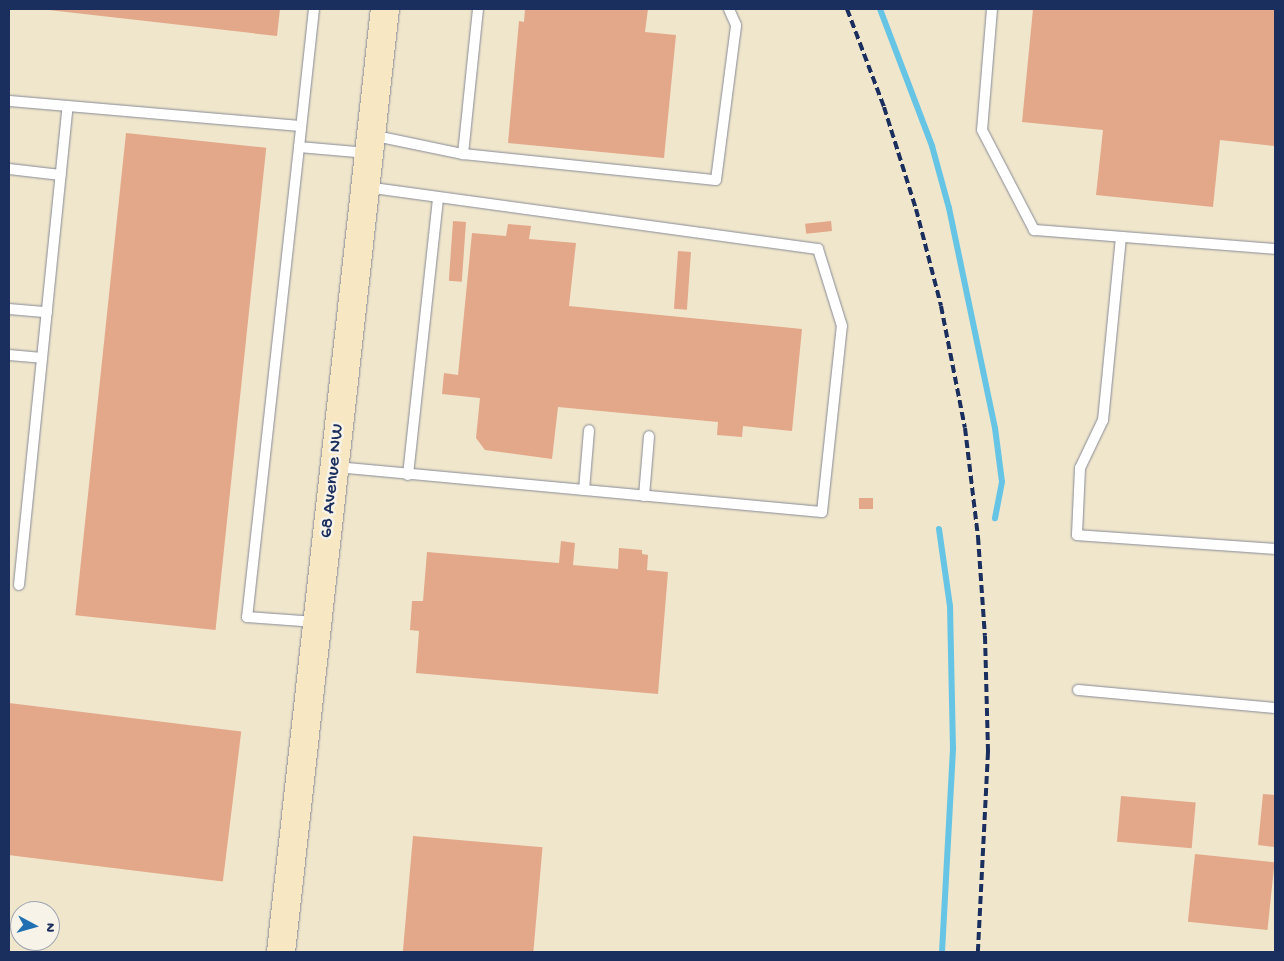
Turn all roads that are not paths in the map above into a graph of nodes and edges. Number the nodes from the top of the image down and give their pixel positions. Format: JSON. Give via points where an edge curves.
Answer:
{"nodes":[{"id":1,"x":314,"y":9,"type":"edge"},
{"id":2,"x":385,"y":9,"type":"edge"},
{"id":3,"x":478,"y":9,"type":"edge"},
{"id":4,"x":729,"y":9,"type":"edge"},
{"id":5,"x":992,"y":9,"type":"edge"},
{"id":6,"x":9,"y":101,"type":"edge"},
{"id":7,"x":68,"y":106,"type":"junction"},
{"id":8,"x":301,"y":126,"type":"junction"},
{"id":9,"x":370,"y":144,"type":"junction"},
{"id":10,"x":298,"y":147,"type":"junction"},
{"id":11,"x":463,"y":154,"type":"junction"},
{"id":12,"x":9,"y":169,"type":"edge"},
{"id":13,"x":61,"y":175,"type":"junction"},
{"id":14,"x":365,"y":187,"type":"junction"},
{"id":15,"x":438,"y":198,"type":"junction"},
{"id":16,"x":1121,"y":237,"type":"junction"},
{"id":17,"x":1275,"y":249,"type":"edge"},
{"id":18,"x":9,"y":308,"type":"edge"},
{"id":19,"x":47,"y":312,"type":"junction"},
{"id":20,"x":9,"y":354,"type":"edge"},
{"id":21,"x":42,"y":358,"type":"junction"},
{"id":22,"x":589,"y":430,"type":"dead end"},
{"id":23,"x":649,"y":436,"type":"dead end"},
{"id":24,"x":334,"y":467,"type":"junction"},
{"id":25,"x":408,"y":475,"type":"junction"},
{"id":26,"x":584,"y":490,"type":"junction"},
{"id":27,"x":644,"y":496,"type":"junction"},
{"id":28,"x":1275,"y":549,"type":"edge"},
{"id":29,"x":19,"y":586,"type":"dead end"},
{"id":30,"x":318,"y":622,"type":"junction"},
{"id":31,"x":1078,"y":690,"type":"dead end"},
{"id":32,"x":1275,"y":708,"type":"edge"},
{"id":33,"x":281,"y":952,"type":"edge"}],
"edges":[{"from":1,"to":8,"type":"lane"},
{"from":2,"to":9,"type":"street","name":"68 Avenue NW"},
{"from":3,"to":11,"type":"lane"},
{"from":4,"to":11,"type":"lane","via":[[736,25],[716,180]]},
{"from":5,"to":16,"type":"lane","via":[[982,130],[1034,230]]},
{"from":6,"to":7,"type":"lane"},
{"from":7,"to":8,"type":"lane"},
{"from":7,"to":13,"type":"lane"},
{"from":8,"to":10,"type":"lane"},
{"from":9,"to":10,"type":"lane"},
{"from":9,"to":11,"type":"lane"},
{"from":9,"to":14,"type":"street","name":"68 Avenue NW"},
{"from":10,"to":30,"type":"lane","via":[[247,617]]},
{"from":12,"to":13,"type":"lane"},
{"from":13,"to":19,"type":"lane"},
{"from":14,"to":15,"type":"lane"},
{"from":14,"to":24,"type":"street","name":"68 Avenue NW"},
{"from":15,"to":25,"type":"lane"},
{"from":15,"to":27,"type":"lane","via":[[818,249],[842,326],[822,512]]},
{"from":16,"to":17,"type":"lane"},
{"from":16,"to":28,"type":"lane","via":[[1103,420],[1080,468],[1077,535]]},
{"from":18,"to":19,"type":"lane"},
{"from":19,"to":21,"type":"lane"},
{"from":20,"to":21,"type":"lane"},
{"from":21,"to":29,"type":"lane"},
{"from":22,"to":26,"type":"lane"},
{"from":23,"to":27,"type":"lane"},
{"from":24,"to":25,"type":"lane"},
{"from":24,"to":30,"type":"street","name":"68 Avenue NW"},
{"from":25,"to":26,"type":"lane"},
{"from":26,"to":27,"type":"lane"},
{"from":30,"to":33,"type":"street","name":"68 Avenue NW"},
{"from":31,"to":32,"type":"lane"}]}
